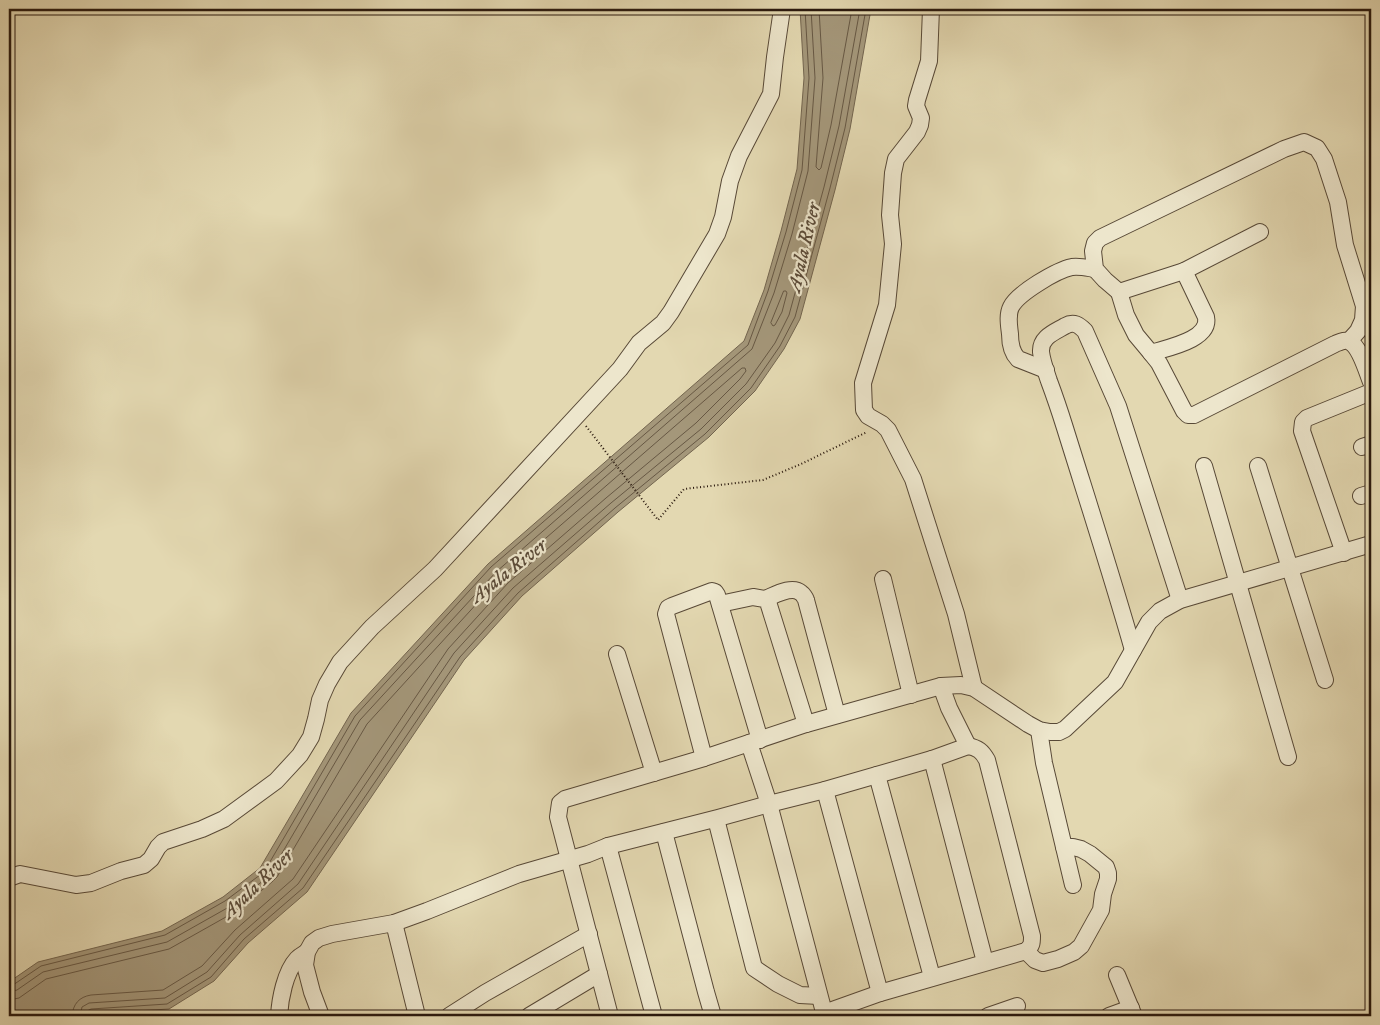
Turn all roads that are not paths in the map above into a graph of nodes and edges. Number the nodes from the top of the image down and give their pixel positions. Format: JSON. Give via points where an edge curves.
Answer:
{"nodes":[{"id":1,"x":782,"y":9,"type":"edge"},
{"id":2,"x":931,"y":9,"type":"edge"},
{"id":3,"x":1260,"y":232,"type":"dead end"},
{"id":4,"x":1096,"y":269,"type":"junction"},
{"id":5,"x":1184,"y":271,"type":"junction"},
{"id":6,"x":1119,"y":292,"type":"junction"},
{"id":7,"x":1350,"y":341,"type":"junction"},
{"id":8,"x":1151,"y":353,"type":"junction"},
{"id":9,"x":1046,"y":370,"type":"junction"},
{"id":10,"x":1371,"y":382,"type":"edge"},
{"id":11,"x":1371,"y":392,"type":"edge"},
{"id":12,"x":1204,"y":466,"type":"dead end"},
{"id":13,"x":1258,"y":466,"type":"dead end"},
{"id":14,"x":1371,"y":544,"type":"edge"},
{"id":15,"x":1344,"y":553,"type":"junction"},
{"id":16,"x":1290,"y":568,"type":"junction"},
{"id":17,"x":883,"y":580,"type":"dead end"},
{"id":18,"x":1237,"y":583,"type":"junction"},
{"id":19,"x":765,"y":599,"type":"junction"},
{"id":20,"x":1180,"y":600,"type":"junction"},
{"id":21,"x":720,"y":604,"type":"junction"},
{"id":22,"x":1133,"y":650,"type":"junction"},
{"id":23,"x":617,"y":654,"type":"dead end"},
{"id":24,"x":1325,"y":680,"type":"dead end"},
{"id":25,"x":941,"y":686,"type":"junction"},
{"id":26,"x":974,"y":688,"type":"junction"},
{"id":27,"x":911,"y":695,"type":"junction"},
{"id":28,"x":836,"y":715,"type":"junction"},
{"id":29,"x":806,"y":724,"type":"junction"},
{"id":30,"x":1039,"y":730,"type":"junction"},
{"id":31,"x":754,"y":741,"type":"junction"},
{"id":32,"x":968,"y":746,"type":"junction"},
{"id":33,"x":1288,"y":757,"type":"dead end"},
{"id":34,"x":704,"y":758,"type":"junction"},
{"id":35,"x":932,"y":760,"type":"junction"},
{"id":36,"x":654,"y":772,"type":"junction"},
{"id":37,"x":877,"y":775,"type":"junction"},
{"id":38,"x":825,"y":790,"type":"junction"},
{"id":39,"x":769,"y":804,"type":"junction"},
{"id":40,"x":716,"y":819,"type":"junction"},
{"id":41,"x":664,"y":832,"type":"junction"},
{"id":42,"x":608,"y":846,"type":"junction"},
{"id":43,"x":1064,"y":847,"type":"junction"},
{"id":44,"x":570,"y":859,"type":"junction"},
{"id":45,"x":9,"y":878,"type":"edge"},
{"id":46,"x":1073,"y":885,"type":"dead end"},
{"id":47,"x":394,"y":923,"type":"junction"},
{"id":48,"x":589,"y":934,"type":"junction"},
{"id":49,"x":1026,"y":951,"type":"junction"},
{"id":50,"x":307,"y":952,"type":"junction"},
{"id":51,"x":985,"y":962,"type":"junction"},
{"id":52,"x":599,"y":974,"type":"junction"},
{"id":53,"x":1117,"y":975,"type":"dead end"},
{"id":54,"x":932,"y":977,"type":"junction"},
{"id":55,"x":880,"y":993,"type":"junction"},
{"id":56,"x":819,"y":996,"type":"junction"},
{"id":57,"x":1017,"y":1006,"type":"dead end"},
{"id":58,"x":1133,"y":1012,"type":"edge"},
{"id":59,"x":824,"y":1015,"type":"edge"},
{"id":60,"x":279,"y":1016,"type":"edge"},
{"id":61,"x":321,"y":1016,"type":"edge"},
{"id":62,"x":417,"y":1016,"type":"edge"},
{"id":63,"x":449,"y":1016,"type":"edge"},
{"id":64,"x":529,"y":1016,"type":"edge"},
{"id":65,"x":610,"y":1016,"type":"edge"},
{"id":66,"x":654,"y":1016,"type":"edge"},
{"id":67,"x":713,"y":1016,"type":"edge"},
{"id":68,"x":988,"y":1016,"type":"edge"},
{"id":69,"x":1110,"y":1016,"type":"edge"}],
"edges":[{"from":1,"to":45,"type":"street","via":[[771,94],[739,156],[716,234],[671,312],[639,343],[620,369],[435,569],[372,627],[340,662],[320,700],[311,737],[300,755],[276,781],[224,819],[163,842],[144,865],[76,885],[20,874]]},
{"from":2,"to":26,"type":"street","via":[[929,61],[916,106],[920,125],[896,159],[893,173],[890,215],[893,244],[887,305],[863,383],[864,410],[888,430],[913,479],[956,614]]},
{"from":3,"to":5,"type":"street"},
{"from":4,"to":6,"type":"street"},
{"from":4,"to":7,"type":"street","via":[[1093,251],[1100,238],[1304,142],[1318,148],[1324,159],[1364,306],[1363,320]]},
{"from":4,"to":9,"type":"street","via":[[1074,267],[1062,270],[1020,296],[1012,305],[1008,318],[1015,356]]},
{"from":5,"to":6,"type":"street"},
{"from":5,"to":8,"type":"street","via":[[1206,317],[1206,326],[1182,344]]},
{"from":6,"to":8,"type":"street","via":[[1126,316]]},
{"from":7,"to":8,"type":"street","via":[[1335,344],[1194,415],[1184,411]]},
{"from":7,"to":10,"type":"street","via":[[1356,346]]},
{"from":9,"to":20,"type":"street","via":[[1041,352],[1045,338],[1069,324],[1080,326],[1118,406]]},
{"from":9,"to":22,"type":"street"},
{"from":11,"to":15,"type":"street","via":[[1303,422],[1302,431]]},
{"from":12,"to":18,"type":"street"},
{"from":13,"to":16,"type":"street"},
{"from":14,"to":15,"type":"street"},
{"from":15,"to":16,"type":"street"},
{"from":16,"to":18,"type":"street"},
{"from":16,"to":24,"type":"street"},
{"from":17,"to":27,"type":"street"},
{"from":18,"to":20,"type":"street"},
{"from":18,"to":33,"type":"street"},
{"from":19,"to":21,"type":"street","via":[[753,597]]},
{"from":19,"to":28,"type":"street","via":[[795,590],[802,593]]},
{"from":19,"to":29,"type":"street"},
{"from":20,"to":22,"type":"street","via":[[1160,611],[1149,622]]},
{"from":21,"to":31,"type":"street"},
{"from":21,"to":34,"type":"street","via":[[717,593],[712,591],[672,606],[666,614]]},
{"from":22,"to":30,"type":"street","via":[[1116,682],[1066,729],[1059,732]]},
{"from":23,"to":36,"type":"street"},
{"from":25,"to":26,"type":"street"},
{"from":25,"to":27,"type":"street"},
{"from":25,"to":32,"type":"street"},
{"from":26,"to":30,"type":"street"},
{"from":27,"to":28,"type":"street"},
{"from":28,"to":29,"type":"street"},
{"from":29,"to":31,"type":"street"},
{"from":30,"to":43,"type":"street"},
{"from":31,"to":34,"type":"street"},
{"from":31,"to":39,"type":"street"},
{"from":32,"to":35,"type":"street"},
{"from":32,"to":49,"type":"street","via":[[977,748],[987,760],[1032,936],[1032,943]]},
{"from":34,"to":36,"type":"street"},
{"from":35,"to":37,"type":"street"},
{"from":35,"to":51,"type":"street"},
{"from":36,"to":44,"type":"street","via":[[569,797],[560,804],[558,816]]},
{"from":37,"to":38,"type":"street"},
{"from":37,"to":54,"type":"street"},
{"from":38,"to":39,"type":"street"},
{"from":38,"to":55,"type":"street"},
{"from":39,"to":40,"type":"street"},
{"from":39,"to":56,"type":"street"},
{"from":40,"to":41,"type":"street"},
{"from":40,"to":56,"type":"street","via":[[754,968],[800,995]]},
{"from":41,"to":42,"type":"street"},
{"from":41,"to":67,"type":"street"},
{"from":42,"to":44,"type":"street"},
{"from":42,"to":66,"type":"street"},
{"from":43,"to":46,"type":"street"},
{"from":43,"to":49,"type":"street","via":[[1080,849],[1106,867],[1108,879],[1101,910],[1081,946],[1074,952],[1042,963]]},
{"from":44,"to":47,"type":"street","via":[[519,874]]},
{"from":44,"to":48,"type":"street"},
{"from":47,"to":50,"type":"street","via":[[319,938]]},
{"from":47,"to":62,"type":"street"},
{"from":48,"to":52,"type":"street"},
{"from":48,"to":63,"type":"street"},
{"from":49,"to":51,"type":"street"},
{"from":50,"to":60,"type":"street","via":[[297,959],[288,973]]},
{"from":50,"to":61,"type":"street","via":[[305,965]]},
{"from":51,"to":54,"type":"street"},
{"from":52,"to":64,"type":"street"},
{"from":52,"to":65,"type":"street"},
{"from":53,"to":58,"type":"street"},
{"from":54,"to":55,"type":"street"},
{"from":55,"to":59,"type":"street"},
{"from":56,"to":59,"type":"street"},
{"from":57,"to":68,"type":"street"},
{"from":58,"to":69,"type":"street"}]}
